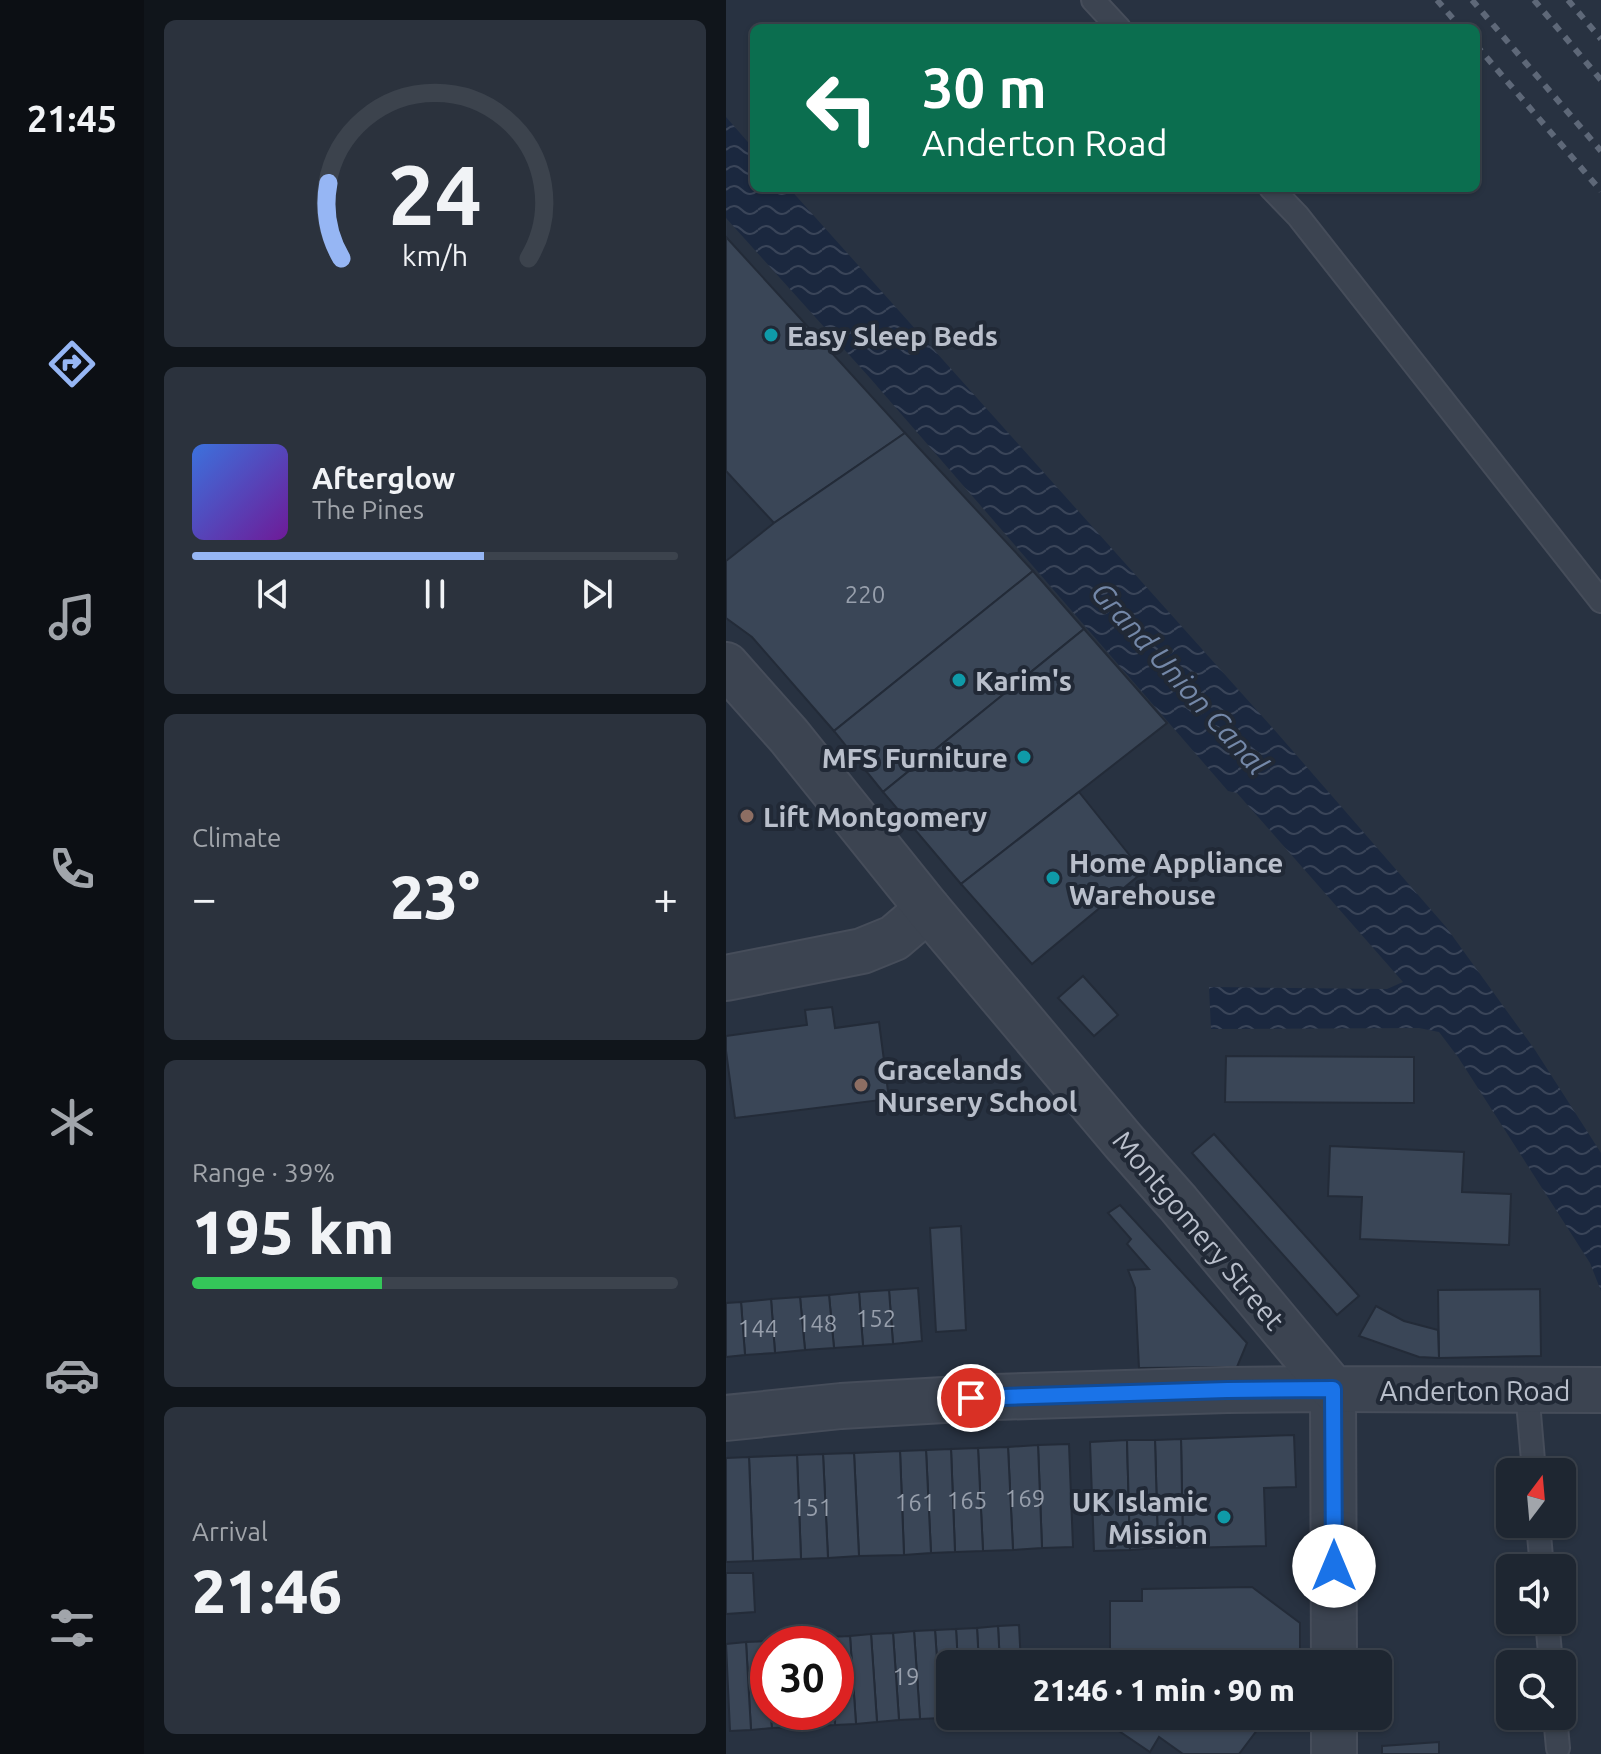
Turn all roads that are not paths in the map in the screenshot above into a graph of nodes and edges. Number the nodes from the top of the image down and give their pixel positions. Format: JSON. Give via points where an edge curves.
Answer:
{"nodes":[{"id":1,"x":1093,"y":0,"type":"edge"},
{"id":2,"x":1115,"y":24,"type":"edge"},
{"id":3,"x":1275,"y":192,"type":"edge"},
{"id":4,"x":1601,"y":601,"type":"edge"},
{"id":5,"x":726,"y":665,"type":"edge"},
{"id":6,"x":928,"y":909,"type":"junction"},
{"id":7,"x":726,"y":978,"type":"edge"},
{"id":8,"x":1333,"y":1389,"type":"junction"},
{"id":9,"x":1527,"y":1390,"type":"junction"},
{"id":10,"x":1601,"y":1390,"type":"edge"},
{"id":11,"x":726,"y":1418,"type":"edge"},
{"id":12,"x":1533,"y":1458,"type":"edge"},
{"id":13,"x":1334,"y":1650,"type":"edge"},
{"id":14,"x":1334,"y":1730,"type":"edge"},
{"id":15,"x":1556,"y":1730,"type":"edge"},
{"id":16,"x":1558,"y":1748,"type":"dead end"},
{"id":17,"x":1334,"y":1754,"type":"edge"}],
"edges":[{"from":1,"to":2,"type":"lane"},
{"from":3,"to":4,"type":"lane"},
{"from":5,"to":6,"type":"street","name":"Montgomery Street"},
{"from":6,"to":7,"type":"street","via":[[894,938],[862,951]]},
{"from":6,"to":8,"type":"street","name":"Montgomery Street"},
{"from":8,"to":9,"type":"street","name":"Anderton Road"},
{"from":8,"to":11,"type":"street","name":"Anderton Road","via":[[995,1397]]},
{"from":8,"to":13,"type":"street"},
{"from":9,"to":10,"type":"street","name":"Anderton Road"},
{"from":9,"to":12,"type":"lane"},
{"from":14,"to":17,"type":"street"},
{"from":15,"to":16,"type":"lane"}]}
